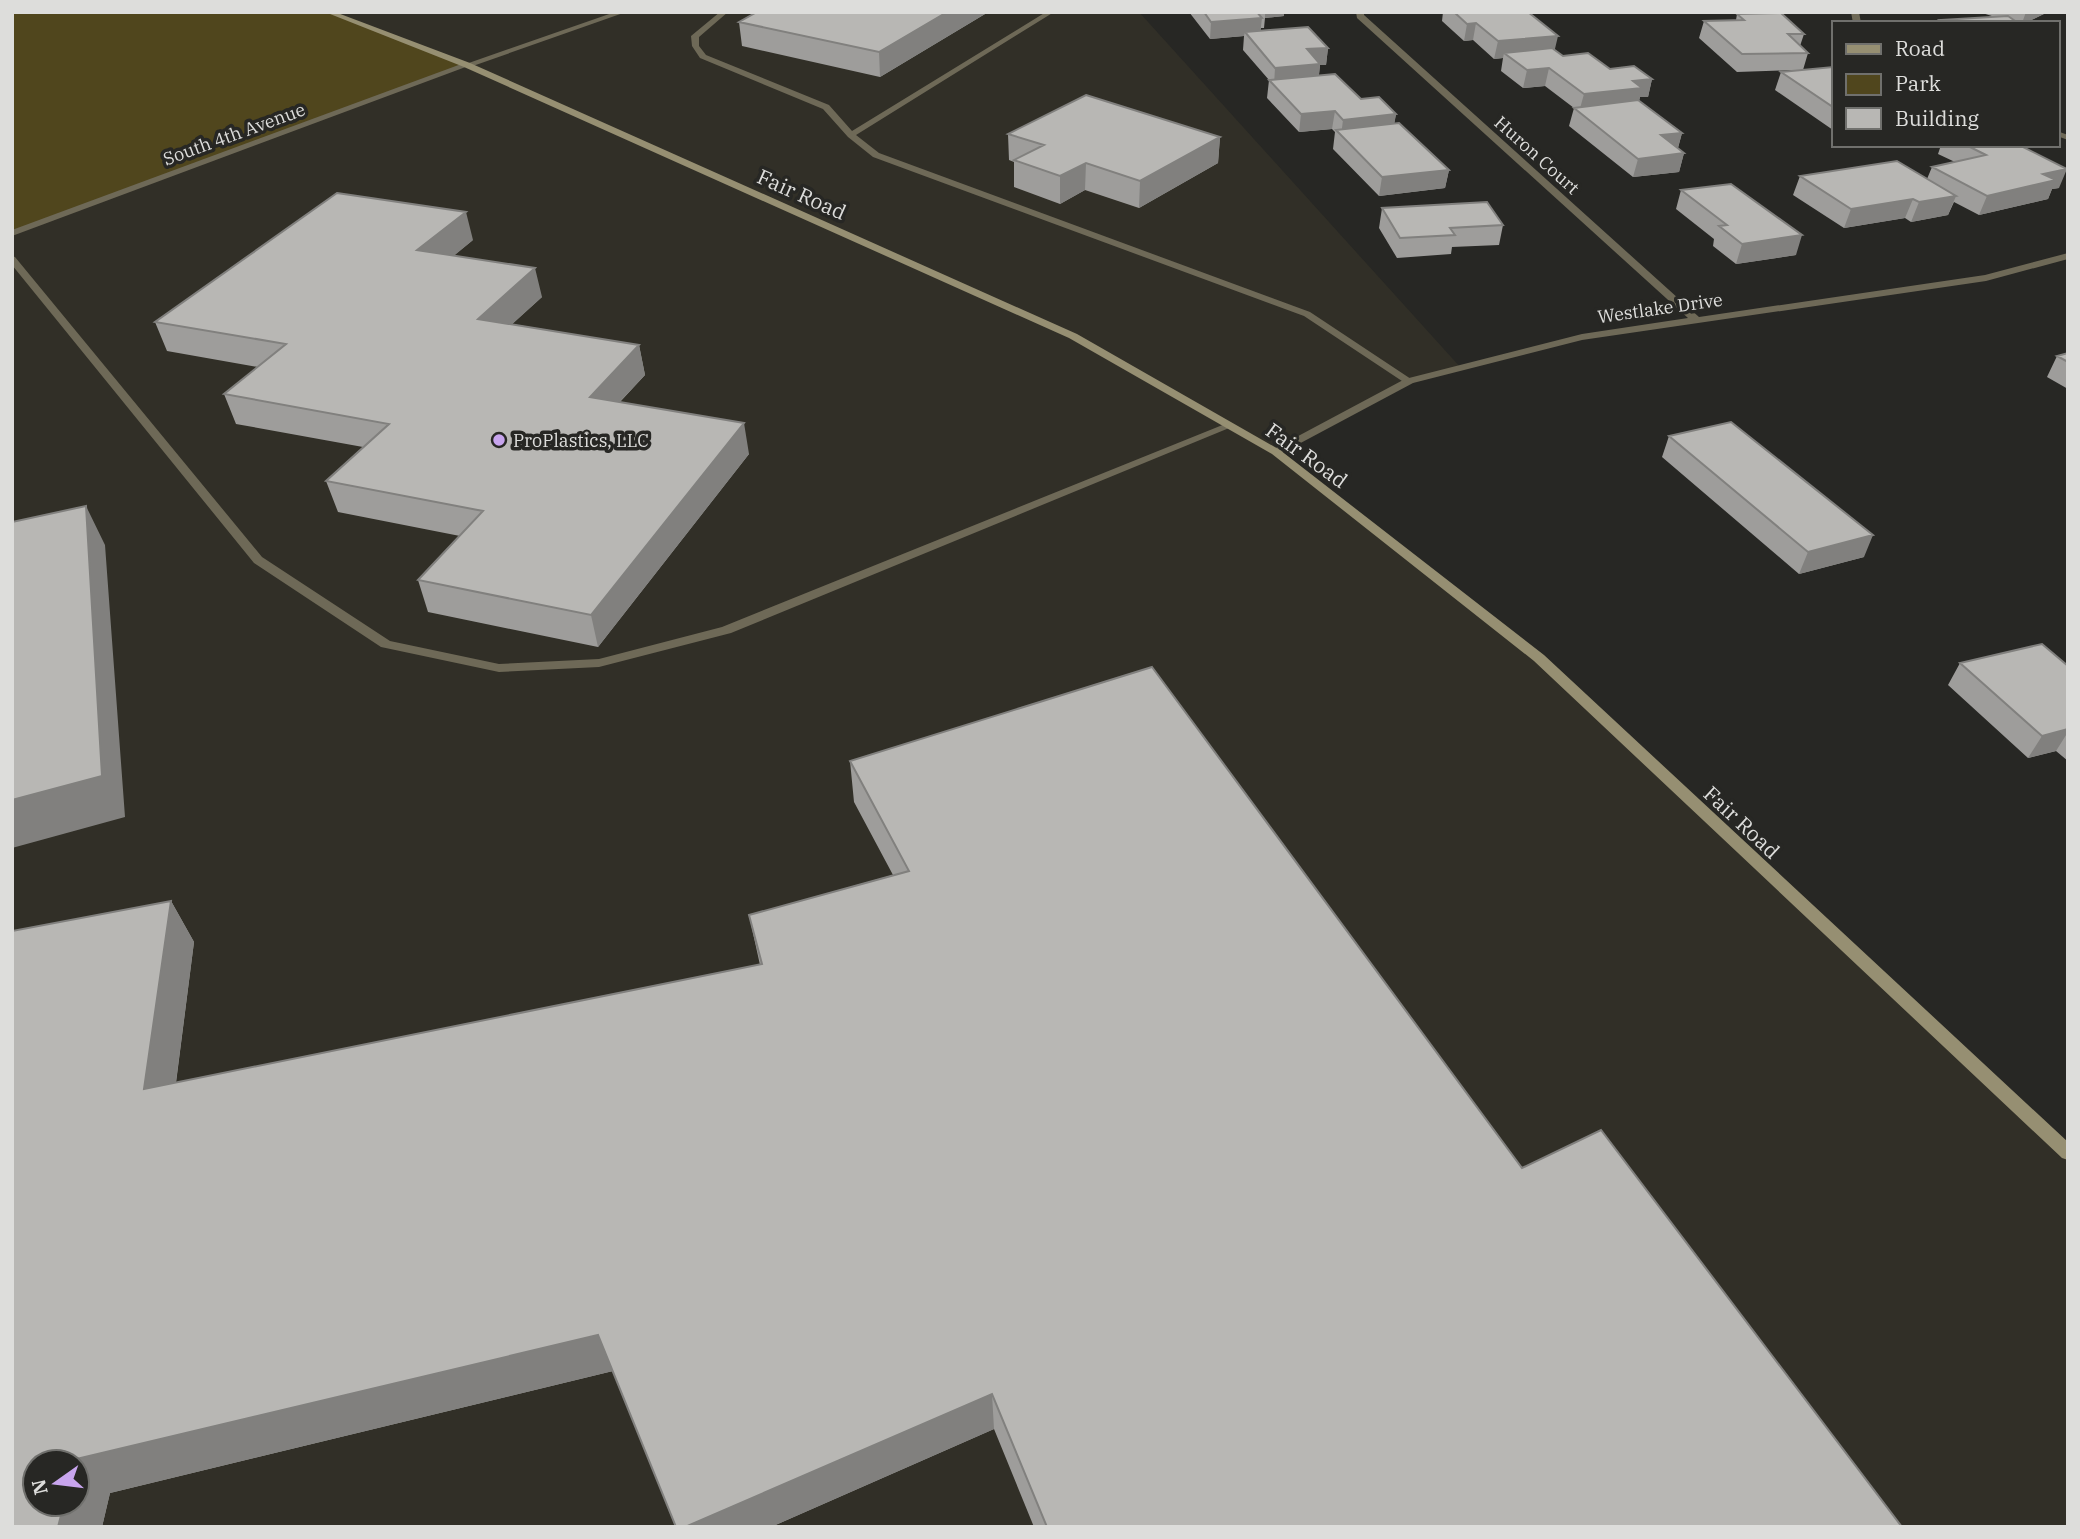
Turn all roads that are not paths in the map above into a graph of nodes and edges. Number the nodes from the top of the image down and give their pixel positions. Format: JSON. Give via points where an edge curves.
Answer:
{"nodes":[{"id":1,"x":328,"y":12,"type":"edge"},
{"id":2,"x":623,"y":12,"type":"edge"},
{"id":3,"x":725,"y":12,"type":"edge"},
{"id":4,"x":1051,"y":12,"type":"edge"},
{"id":5,"x":1360,"y":12,"type":"edge"},
{"id":6,"x":467,"y":65,"type":"junction"},
{"id":7,"x":851,"y":135,"type":"junction"},
{"id":8,"x":12,"y":233,"type":"edge"},
{"id":9,"x":2068,"y":256,"type":"edge"},
{"id":10,"x":12,"y":259,"type":"edge"},
{"id":11,"x":1696,"y":320,"type":"junction"},
{"id":12,"x":1409,"y":381,"type":"junction"},
{"id":13,"x":1229,"y":426,"type":"junction"},
{"id":14,"x":1276,"y":452,"type":"junction"},
{"id":15,"x":2068,"y":1153,"type":"edge"}],
"edges":[{"from":1,"to":6,"type":"main road","name":"Fair Road"},
{"from":2,"to":6,"type":"street","name":"South 4th Avenue"},
{"from":3,"to":7,"type":"street","via":[[695,36],[697,52],[826,107]]},
{"from":4,"to":7,"type":"street"},
{"from":5,"to":11,"type":"street","name":"Huron Court"},
{"from":6,"to":8,"type":"street","name":"South 4th Avenue"},
{"from":6,"to":13,"type":"main road","name":"Fair Road","via":[[1073,336]]},
{"from":7,"to":12,"type":"street","via":[[876,155],[1307,314]]},
{"from":9,"to":11,"type":"street","name":"Westlake Drive","via":[[1986,278]]},
{"from":10,"to":13,"type":"street","via":[[258,560],[386,644],[499,668],[599,663],[726,630]]},
{"from":11,"to":12,"type":"street","name":"Westlake Drive","via":[[1582,337]]},
{"from":12,"to":14,"type":"street","name":"Westlake Drive"},
{"from":13,"to":14,"type":"main road","name":"Fair Road"},
{"from":14,"to":15,"type":"main road","name":"Fair Road","via":[[1539,658]]}]}
